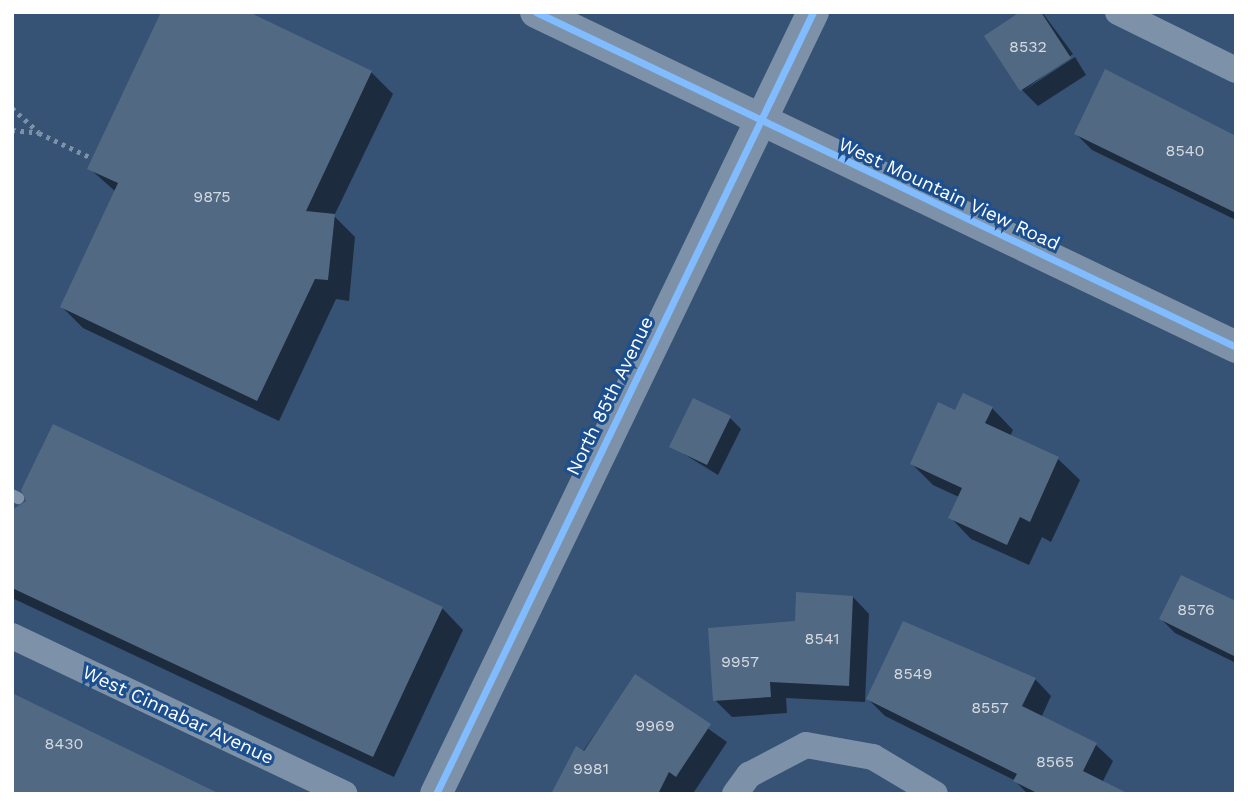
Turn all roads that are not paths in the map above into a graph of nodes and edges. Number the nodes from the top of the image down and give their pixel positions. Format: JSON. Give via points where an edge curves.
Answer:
{"nodes":[{"id":1,"x":536,"y":12,"type":"edge"},
{"id":2,"x":813,"y":12,"type":"edge"},
{"id":3,"x":1118,"y":12,"type":"edge"},
{"id":4,"x":1236,"y":70,"type":"edge"},
{"id":5,"x":759,"y":122,"type":"junction"},
{"id":6,"x":1236,"y":347,"type":"edge"},
{"id":7,"x":12,"y":636,"type":"edge"},
{"id":8,"x":344,"y":794,"type":"edge"},
{"id":9,"x":436,"y":794,"type":"edge"},
{"id":10,"x":735,"y":794,"type":"edge"},
{"id":11,"x":935,"y":794,"type":"edge"}],
"edges":[{"from":1,"to":5,"type":"street","name":"West Mountain View Road"},
{"from":2,"to":5,"type":"street","name":"North 85th Avenue"},
{"from":3,"to":4,"type":"street"},
{"from":5,"to":6,"type":"street","name":"West Mountain View Road"},
{"from":5,"to":9,"type":"street","name":"North 85th Avenue"},
{"from":7,"to":8,"type":"street","name":"West Cinnabar Avenue"},
{"from":10,"to":11,"type":"street","via":[[750,775],[806,745],[873,757]]}]}
